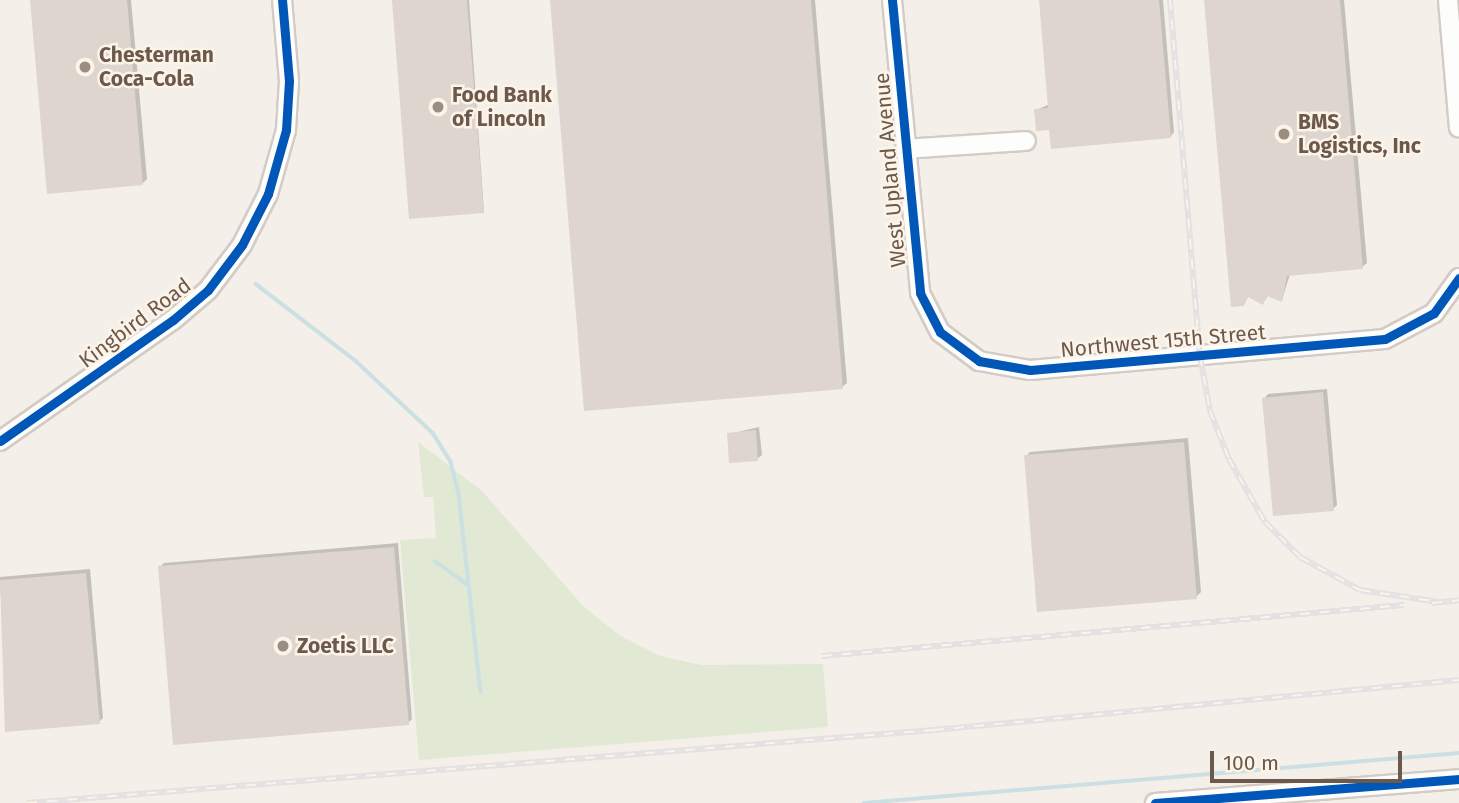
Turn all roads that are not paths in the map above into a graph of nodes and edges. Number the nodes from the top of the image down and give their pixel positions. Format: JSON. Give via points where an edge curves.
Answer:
{"nodes":[{"id":1,"x":282,"y":0,"type":"edge"},
{"id":2,"x":892,"y":0,"type":"edge"},
{"id":3,"x":1448,"y":0,"type":"edge"},
{"id":4,"x":1459,"y":128,"type":"edge"},
{"id":5,"x":1026,"y":141,"type":"dead end"},
{"id":6,"x":905,"y":149,"type":"junction"},
{"id":7,"x":1459,"y":278,"type":"edge"},
{"id":8,"x":940,"y":332,"type":"joint"},
{"id":9,"x":0,"y":441,"type":"edge"},
{"id":10,"x":1459,"y":779,"type":"edge"},
{"id":11,"x":1155,"y":803,"type":"edge"}],
"edges":[{"from":1,"to":9,"type":"street","name":"Kingbird Road","via":[[289,81],[286,130],[265,203],[242,245],[208,290],[173,320]]},
{"from":2,"to":6,"type":"street","name":"West Upland Avenue"},
{"from":3,"to":4,"type":"street"},
{"from":5,"to":6,"type":"street"},
{"from":6,"to":8,"type":"street","name":"West Upland Avenue","via":[[918,281],[926,310]]},
{"from":7,"to":8,"type":"street","name":"Northwest 15th Street","via":[[1434,313],[1399,335],[1371,341],[1017,370],[979,361]]},
{"from":10,"to":11,"type":"street"}]}
